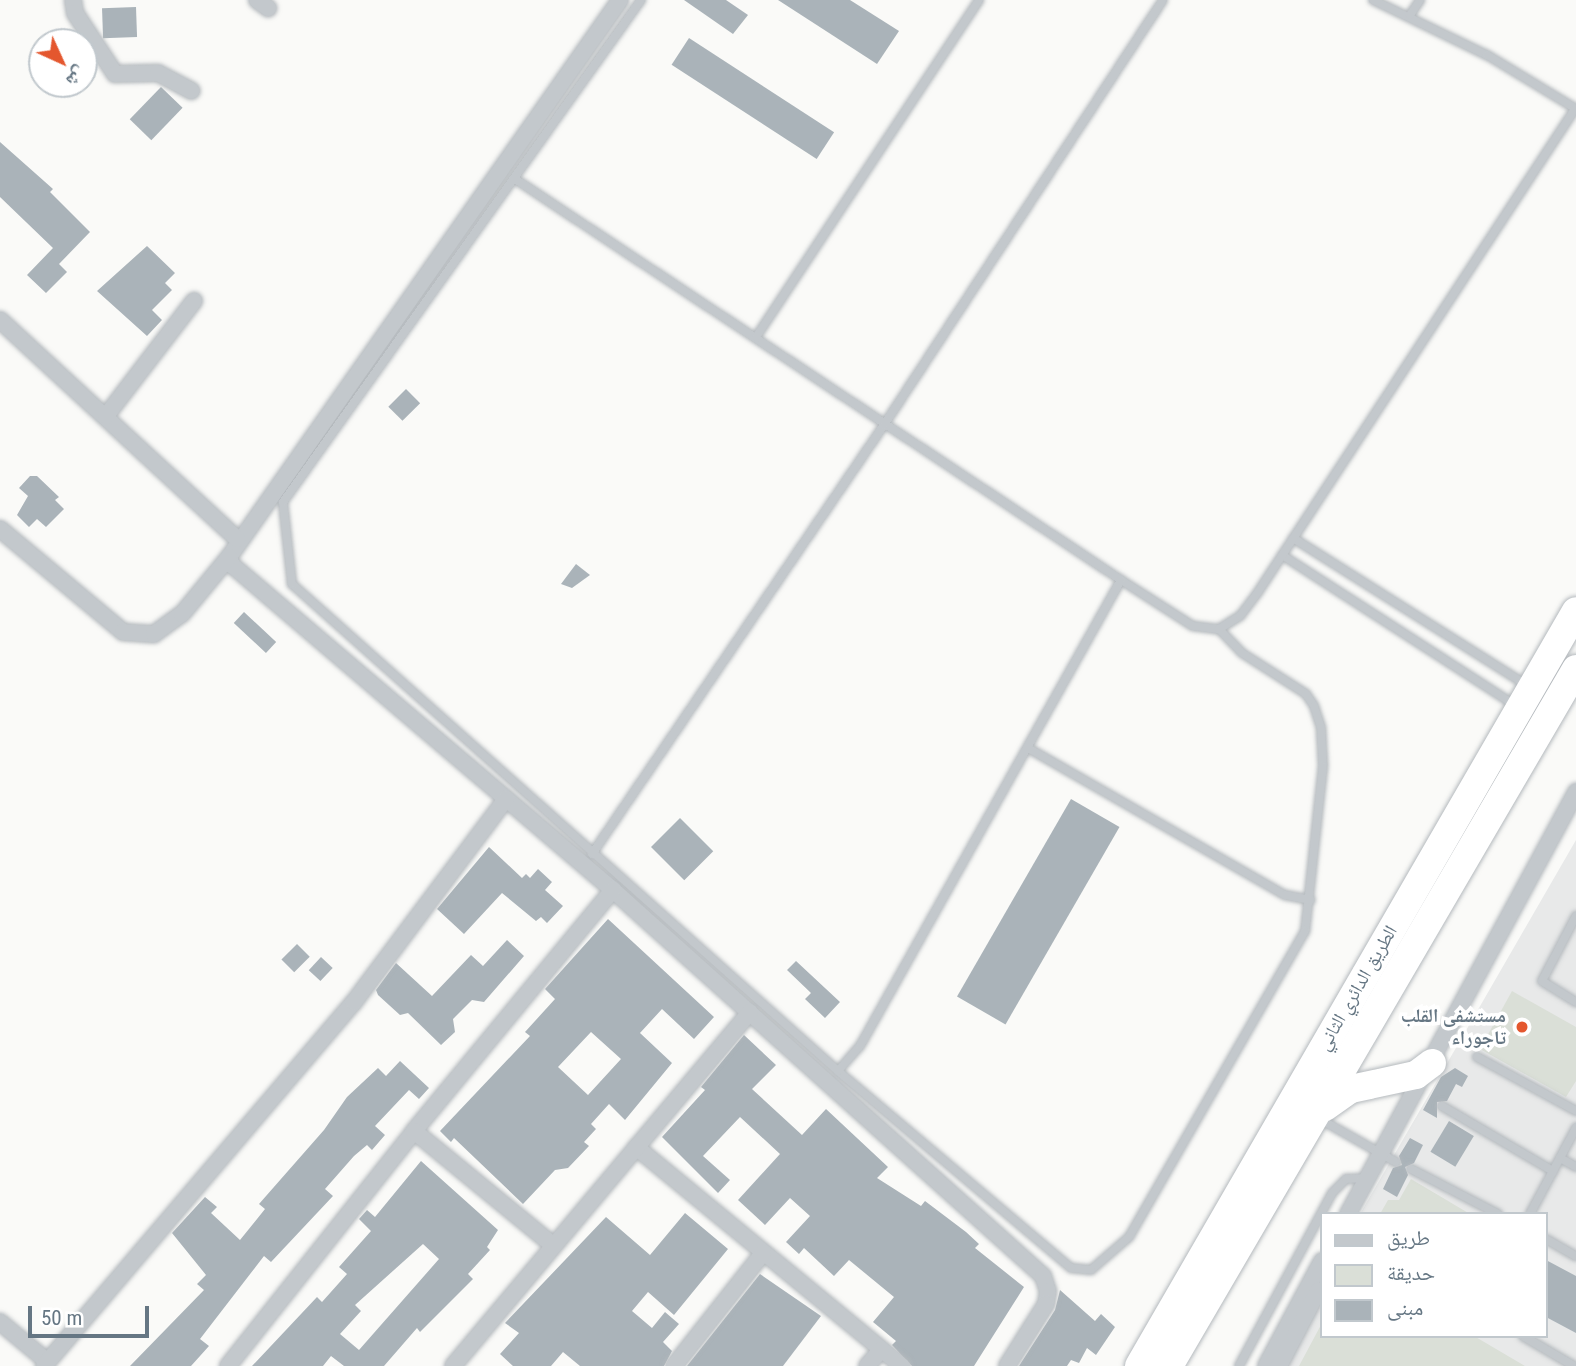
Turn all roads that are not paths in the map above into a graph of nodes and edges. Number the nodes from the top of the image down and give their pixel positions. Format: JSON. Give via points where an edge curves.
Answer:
{"nodes":[{"id":1,"x":73,"y":0,"type":"edge"},
{"id":2,"x":620,"y":0,"type":"edge"},
{"id":3,"x":641,"y":0,"type":"edge"},
{"id":4,"x":979,"y":0,"type":"edge"},
{"id":5,"x":1163,"y":0,"type":"edge"},
{"id":6,"x":1373,"y":0,"type":"edge"},
{"id":7,"x":1420,"y":0,"type":"edge"},
{"id":8,"x":1410,"y":15,"type":"junction"},
{"id":9,"x":191,"y":91,"type":"dead end"},
{"id":10,"x":1576,"y":109,"type":"edge"},
{"id":11,"x":515,"y":179,"type":"junction"},
{"id":12,"x":194,"y":301,"type":"dead end"},
{"id":13,"x":0,"y":320,"type":"edge"},
{"id":14,"x":756,"y":337,"type":"junction"},
{"id":15,"x":106,"y":416,"type":"junction"},
{"id":16,"x":884,"y":425,"type":"junction"},
{"id":17,"x":0,"y":529,"type":"edge"},
{"id":18,"x":1293,"y":538,"type":"junction"},
{"id":19,"x":237,"y":539,"type":"junction"},
{"id":20,"x":1282,"y":555,"type":"junction"},
{"id":21,"x":229,"y":557,"type":"junction"},
{"id":22,"x":1121,"y":580,"type":"junction"},
{"id":23,"x":1576,"y":611,"type":"edge"},
{"id":24,"x":1219,"y":629,"type":"junction"},
{"id":25,"x":1576,"y":669,"type":"edge"},
{"id":26,"x":1525,"y":698,"type":"junction"},
{"id":27,"x":1028,"y":748,"type":"junction"},
{"id":28,"x":1576,"y":792,"type":"edge"},
{"id":29,"x":506,"y":799,"type":"junction"},
{"id":30,"x":592,"y":854,"type":"junction"},
{"id":31,"x":612,"y":890,"type":"junction"},
{"id":32,"x":1311,"y":900,"type":"junction"},
{"id":33,"x":1576,"y":916,"type":"edge"},
{"id":34,"x":1576,"y":1002,"type":"edge"},
{"id":35,"x":750,"y":1012,"type":"junction"},
{"id":36,"x":1478,"y":1057,"type":"dead end"},
{"id":37,"x":1432,"y":1063,"type":"junction"},
{"id":38,"x":838,"y":1071,"type":"junction"},
{"id":39,"x":1442,"y":1106,"type":"dead end"},
{"id":40,"x":1576,"y":1111,"type":"edge"},
{"id":41,"x":1316,"y":1117,"type":"junction"},
{"id":42,"x":1576,"y":1128,"type":"edge"},
{"id":43,"x":414,"y":1130,"type":"junction"},
{"id":44,"x":636,"y":1147,"type":"junction"},
{"id":45,"x":1388,"y":1158,"type":"junction"},
{"id":46,"x":1560,"y":1158,"type":"junction"},
{"id":47,"x":1576,"y":1167,"type":"edge"},
{"id":48,"x":1411,"y":1169,"type":"dead end"},
{"id":49,"x":1553,"y":1171,"type":"junction"},
{"id":50,"x":1367,"y":1178,"type":"junction"},
{"id":51,"x":1322,"y":1212,"type":"edge"},
{"id":52,"x":1349,"y":1212,"type":"edge"},
{"id":53,"x":1360,"y":1212,"type":"edge"},
{"id":54,"x":1494,"y":1212,"type":"edge"},
{"id":55,"x":1531,"y":1212,"type":"edge"},
{"id":56,"x":1320,"y":1215,"type":"edge"},
{"id":57,"x":1548,"y":1240,"type":"edge"},
{"id":58,"x":552,"y":1245,"type":"junction"},
{"id":59,"x":763,"y":1253,"type":"junction"},
{"id":60,"x":1576,"y":1255,"type":"edge"},
{"id":61,"x":1320,"y":1265,"type":"edge"},
{"id":62,"x":1320,"y":1287,"type":"edge"},
{"id":63,"x":0,"y":1322,"type":"edge"},
{"id":64,"x":1526,"y":1338,"type":"edge"},
{"id":65,"x":881,"y":1350,"type":"junction"},
{"id":66,"x":46,"y":1364,"type":"edge"},
{"id":67,"x":228,"y":1366,"type":"edge"},
{"id":68,"x":453,"y":1366,"type":"edge"},
{"id":69,"x":674,"y":1366,"type":"edge"},
{"id":70,"x":867,"y":1366,"type":"edge"},
{"id":71,"x":902,"y":1366,"type":"edge"},
{"id":72,"x":1007,"y":1366,"type":"edge"},
{"id":73,"x":1139,"y":1366,"type":"edge"},
{"id":74,"x":1169,"y":1366,"type":"edge"},
{"id":75,"x":1239,"y":1366,"type":"edge"},
{"id":76,"x":1266,"y":1366,"type":"edge"},
{"id":77,"x":1279,"y":1366,"type":"edge"},
{"id":78,"x":1574,"y":1366,"type":"edge"}],
"edges":[{"from":1,"to":9,"type":"street","via":[[75,13],[115,74],[158,73]]},
{"from":2,"to":19,"type":"street"},
{"from":3,"to":11,"type":"lane"},
{"from":4,"to":14,"type":"lane"},
{"from":5,"to":16,"type":"lane"},
{"from":6,"to":8,"type":"lane"},
{"from":7,"to":8,"type":"lane"},
{"from":8,"to":10,"type":"lane"},
{"from":10,"to":18,"type":"lane"},
{"from":11,"to":14,"type":"lane"},
{"from":11,"to":30,"type":"lane","via":[[282,502],[292,584]]},
{"from":12,"to":15,"type":"street"},
{"from":13,"to":15,"type":"street"},
{"from":14,"to":16,"type":"lane"},
{"from":15,"to":19,"type":"street"},
{"from":16,"to":22,"type":"lane"},
{"from":16,"to":30,"type":"lane"},
{"from":17,"to":21,"type":"street","via":[[123,632],[153,634],[183,614]]},
{"from":18,"to":20,"type":"lane"},
{"from":18,"to":26,"type":"lane"},
{"from":19,"to":21,"type":"street"},
{"from":20,"to":24,"type":"lane","via":[[1240,616]]},
{"from":20,"to":26,"type":"lane"},
{"from":21,"to":29,"type":"street","via":[[232,565]]},
{"from":22,"to":24,"type":"lane","via":[[1194,626]]},
{"from":22,"to":27,"type":"lane"},
{"from":23,"to":26,"type":"highway","name":"الطريق الدائري الثاني"},
{"from":24,"to":32,"type":"lane","via":[[1242,653],[1306,694],[1314,706],[1321,728],[1323,766]]},
{"from":25,"to":41,"type":"highway","name":"الطريق الدائري الثاني"},
{"from":26,"to":73,"type":"highway","name":"الطريق الدائري الثاني"},
{"from":27,"to":32,"type":"lane","via":[[1285,895]]},
{"from":27,"to":38,"type":"lane","via":[[860,1046]]},
{"from":28,"to":37,"type":"street"},
{"from":29,"to":31,"type":"street"},
{"from":29,"to":66,"type":"street","via":[[355,1002]]},
{"from":30,"to":38,"type":"lane"},
{"from":31,"to":35,"type":"street"},
{"from":31,"to":43,"type":"street"},
{"from":32,"to":38,"type":"lane","via":[[1297,950],[1148,1206],[1129,1237],[1091,1270],[1071,1268]]},
{"from":33,"to":34,"type":"lane","via":[[1542,981]]},
{"from":35,"to":44,"type":"street"},
{"from":35,"to":72,"type":"street","via":[[1043,1276],[1046,1304]]},
{"from":36,"to":40,"type":"lane"},
{"from":37,"to":41,"type":"highway","via":[[1416,1075],[1351,1089]]},
{"from":37,"to":45,"type":"street"},
{"from":39,"to":49,"type":"lane"},
{"from":41,"to":45,"type":"lane"},
{"from":41,"to":74,"type":"highway","name":"الطريق الدائري الثاني"},
{"from":42,"to":46,"type":"lane"},
{"from":43,"to":58,"type":"street"},
{"from":43,"to":67,"type":"street"},
{"from":44,"to":58,"type":"street"},
{"from":44,"to":59,"type":"street"},
{"from":45,"to":50,"type":"street"},
{"from":45,"to":53,"type":"street"},
{"from":46,"to":47,"type":"lane"},
{"from":46,"to":49,"type":"lane"},
{"from":48,"to":54,"type":"lane"},
{"from":49,"to":55,"type":"lane"},
{"from":50,"to":51,"type":"lane","via":[[1346,1180]]},
{"from":50,"to":52,"type":"street"},
{"from":56,"to":75,"type":"lane"},
{"from":57,"to":60,"type":"lane"},
{"from":58,"to":68,"type":"street"},
{"from":59,"to":65,"type":"street"},
{"from":59,"to":69,"type":"street"},
{"from":61,"to":76,"type":"street"},
{"from":62,"to":77,"type":"street"},
{"from":63,"to":66,"type":"street"},
{"from":64,"to":78,"type":"lane"},
{"from":65,"to":70,"type":"street"},
{"from":65,"to":71,"type":"street"}]}
